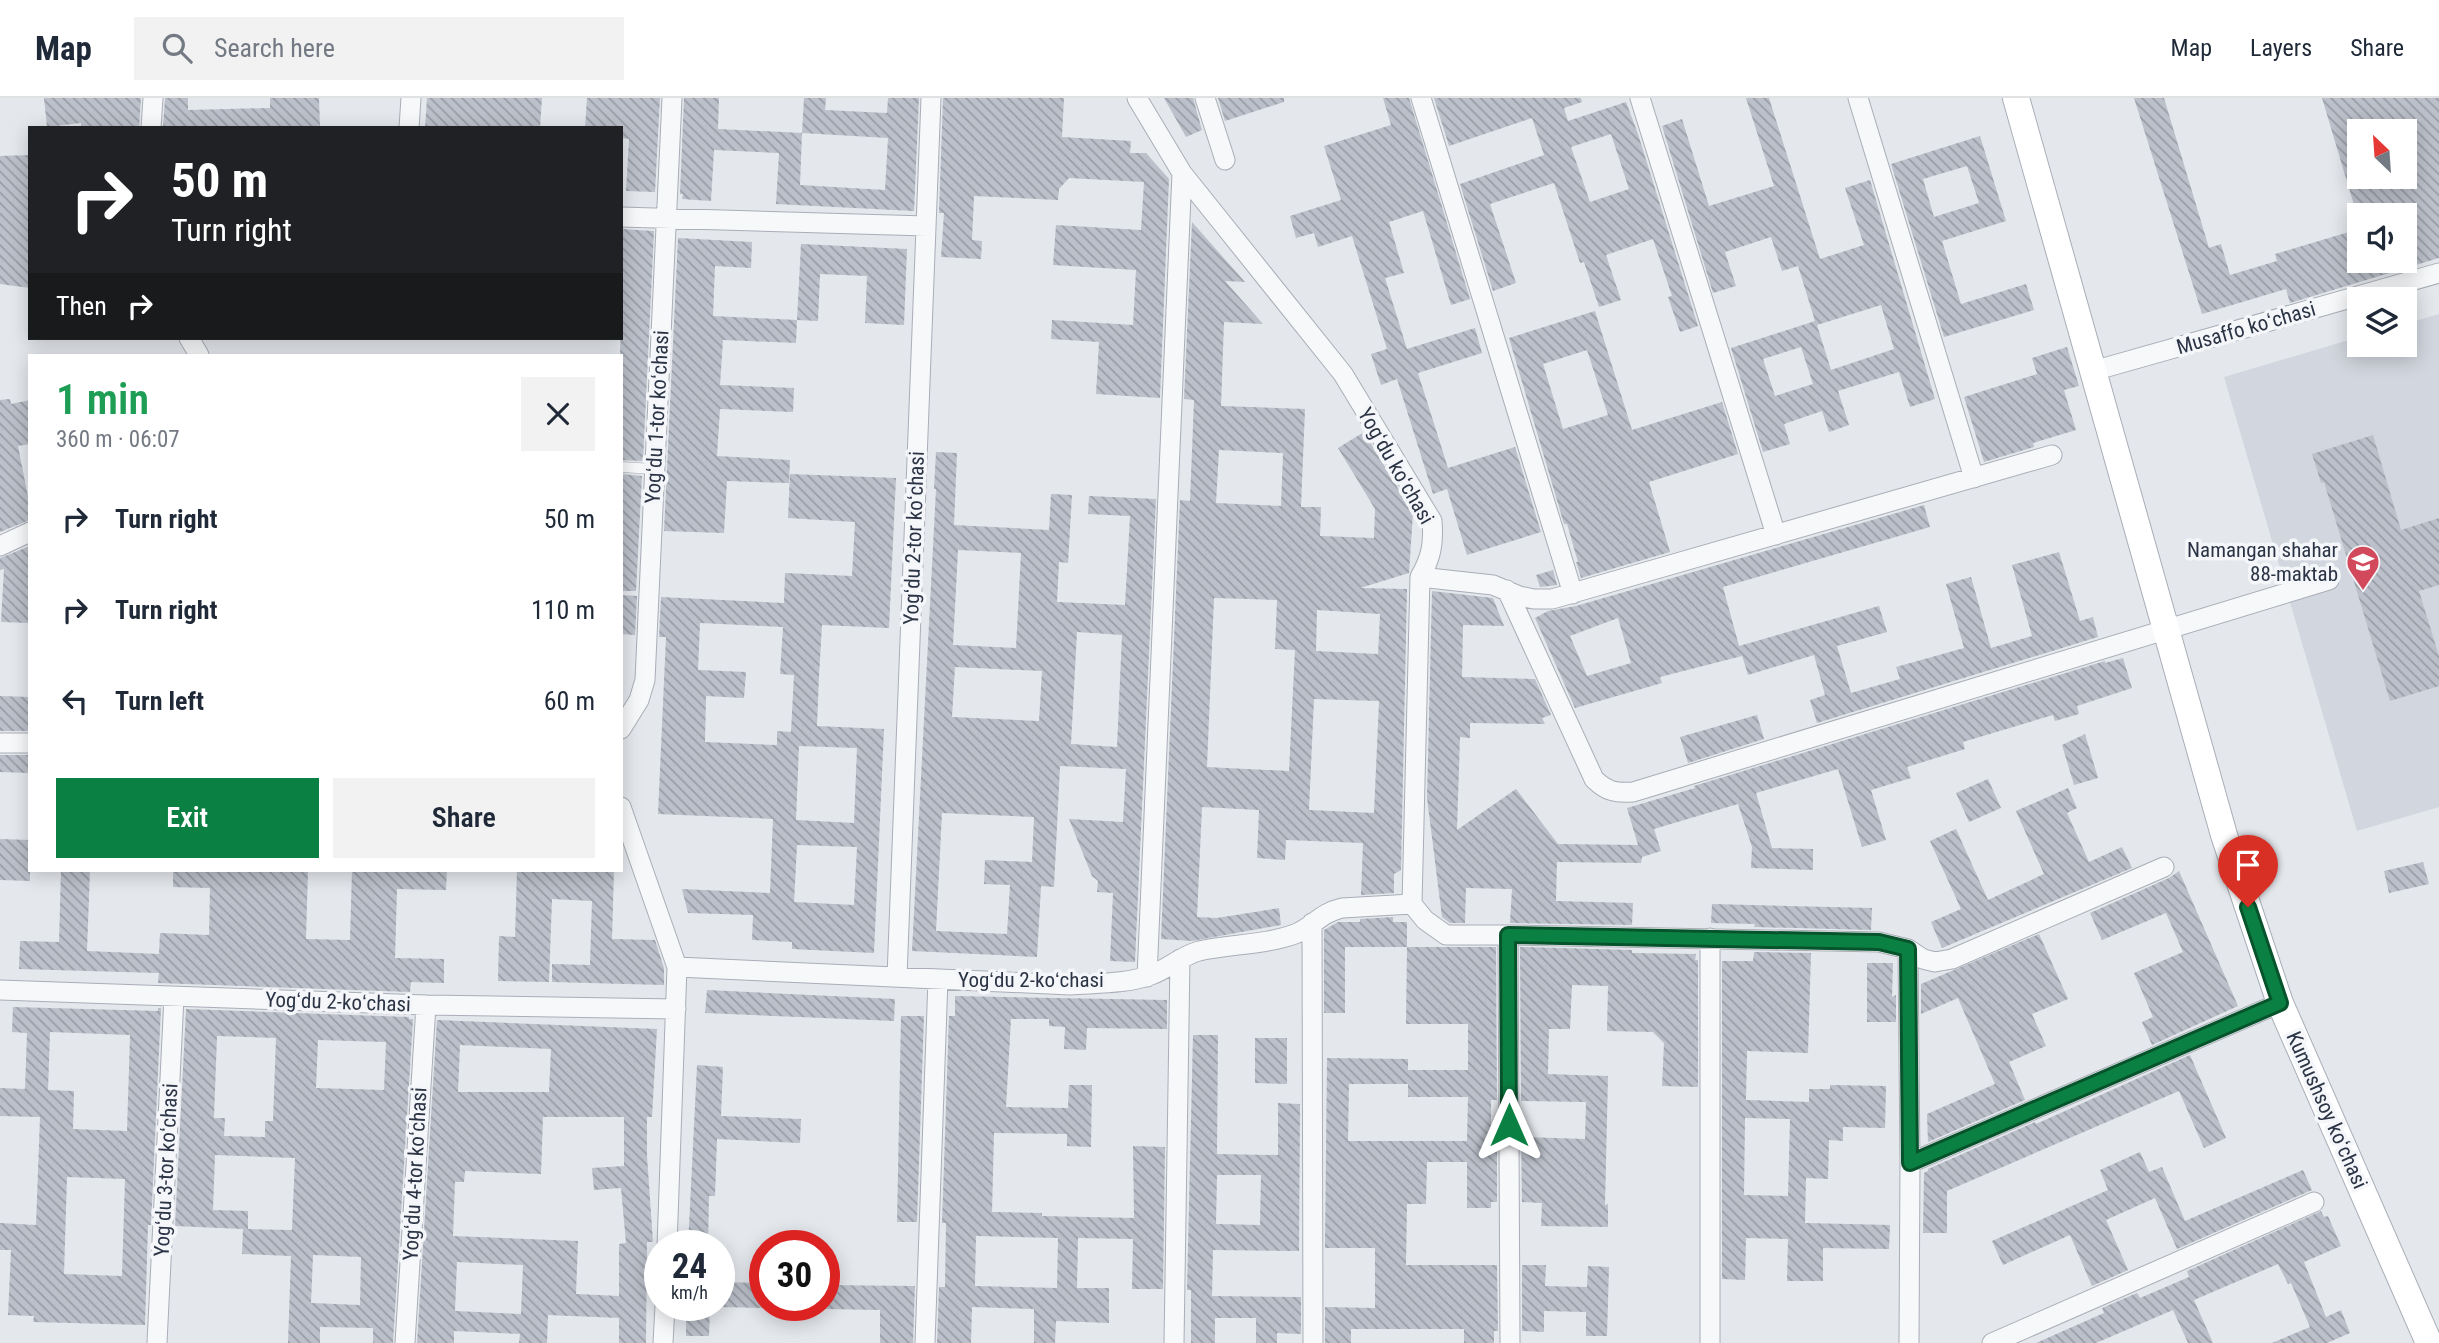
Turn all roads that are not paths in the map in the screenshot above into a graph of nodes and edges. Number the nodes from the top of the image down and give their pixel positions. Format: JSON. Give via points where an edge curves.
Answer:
{"nodes":[{"id":1,"x":153,"y":98,"type":"edge"},
{"id":2,"x":411,"y":98,"type":"edge"},
{"id":3,"x":672,"y":98,"type":"edge"},
{"id":4,"x":931,"y":98,"type":"edge"},
{"id":5,"x":1137,"y":98,"type":"edge"},
{"id":6,"x":1205,"y":98,"type":"edge"},
{"id":7,"x":1421,"y":98,"type":"edge"},
{"id":8,"x":1640,"y":98,"type":"edge"},
{"id":9,"x":1858,"y":98,"type":"edge"},
{"id":10,"x":2017,"y":98,"type":"edge"},
{"id":11,"x":151,"y":126,"type":"edge"},
{"id":12,"x":410,"y":126,"type":"edge"},
{"id":13,"x":1225,"y":160,"type":"dead end"},
{"id":14,"x":1182,"y":173,"type":"junction"},
{"id":15,"x":623,"y":217,"type":"edge"},
{"id":16,"x":666,"y":219,"type":"junction"},
{"id":17,"x":926,"y":226,"type":"junction"},
{"id":18,"x":2439,"y":273,"type":"edge"},
{"id":19,"x":2093,"y":371,"type":"junction"},
{"id":20,"x":2052,"y":455,"type":"dead end"},
{"id":21,"x":623,"y":467,"type":"edge"},
{"id":22,"x":654,"y":469,"type":"junction"},
{"id":23,"x":1974,"y":478,"type":"junction"},
{"id":24,"x":28,"y":532,"type":"edge"},
{"id":25,"x":1776,"y":535,"type":"junction"},
{"id":26,"x":0,"y":546,"type":"edge"},
{"id":27,"x":1420,"y":577,"type":"junction"},
{"id":28,"x":2329,"y":580,"type":"dead end"},
{"id":29,"x":1507,"y":590,"type":"junction"},
{"id":30,"x":1573,"y":594,"type":"junction"},
{"id":31,"x":2166,"y":630,"type":"junction"},
{"id":32,"x":623,"y":726,"type":"edge"},
{"id":33,"x":0,"y":743,"type":"edge"},
{"id":34,"x":28,"y":743,"type":"edge"},
{"id":35,"x":623,"y":813,"type":"edge"},
{"id":36,"x":2164,"y":867,"type":"dead end"},
{"id":37,"x":1412,"y":904,"type":"junction"},
{"id":38,"x":1312,"y":923,"type":"junction"},
{"id":39,"x":1508,"y":935,"type":"junction"},
{"id":40,"x":1710,"y":938,"type":"junction"},
{"id":41,"x":1908,"y":949,"type":"junction"},
{"id":42,"x":1180,"y":959,"type":"junction"},
{"id":43,"x":677,"y":967,"type":"junction"},
{"id":44,"x":897,"y":977,"type":"junction"},
{"id":45,"x":1147,"y":977,"type":"junction"},
{"id":46,"x":938,"y":979,"type":"junction"},
{"id":47,"x":0,"y":990,"type":"edge"},
{"id":48,"x":174,"y":997,"type":"junction"},
{"id":49,"x":2280,"y":1003,"type":"junction"},
{"id":50,"x":426,"y":1005,"type":"junction"},
{"id":51,"x":676,"y":1009,"type":"junction"},
{"id":52,"x":1910,"y":1163,"type":"junction"},
{"id":53,"x":2314,"y":1202,"type":"dead end"},
{"id":54,"x":668,"y":1230,"type":"edge"},
{"id":55,"x":664,"y":1321,"type":"edge"},
{"id":56,"x":157,"y":1343,"type":"edge"},
{"id":57,"x":405,"y":1343,"type":"edge"},
{"id":58,"x":663,"y":1343,"type":"edge"},
{"id":59,"x":925,"y":1343,"type":"edge"},
{"id":60,"x":1174,"y":1343,"type":"edge"},
{"id":61,"x":1313,"y":1343,"type":"edge"},
{"id":62,"x":1510,"y":1343,"type":"edge"},
{"id":63,"x":1710,"y":1343,"type":"edge"},
{"id":64,"x":1909,"y":1343,"type":"edge"},
{"id":65,"x":1992,"y":1343,"type":"edge"},
{"id":66,"x":2429,"y":1343,"type":"edge"}],
"edges":[{"from":1,"to":11,"type":"street"},
{"from":2,"to":12,"type":"street"},
{"from":3,"to":16,"type":"street","name":"Yogʻdu 1-tor koʻchasi"},
{"from":4,"to":17,"type":"street","name":"Yogʻdu 2-tor koʻchasi"},
{"from":5,"to":14,"type":"street","name":"Yogʻdu koʻchasi"},
{"from":6,"to":13,"type":"street"},
{"from":7,"to":30,"type":"street"},
{"from":8,"to":25,"type":"street"},
{"from":9,"to":23,"type":"street"},
{"from":10,"to":19,"type":"street","name":"Kumushsoy koʻchasi"},
{"from":14,"to":27,"type":"street","name":"Yogʻdu koʻchasi","via":[[1343,374],[1432,521],[1434,543]]},
{"from":14,"to":45,"type":"street"},
{"from":15,"to":16,"type":"street"},
{"from":16,"to":17,"type":"street"},
{"from":16,"to":22,"type":"street","name":"Yogʻdu 1-tor koʻchasi"},
{"from":17,"to":44,"type":"street","name":"Yogʻdu 2-tor koʻchasi"},
{"from":18,"to":19,"type":"street","name":"Musaffo koʻchasi"},
{"from":19,"to":31,"type":"street","name":"Kumushsoy koʻchasi"},
{"from":20,"to":23,"type":"street"},
{"from":21,"to":22,"type":"lane"},
{"from":22,"to":32,"type":"street","name":"Yogʻdu 1-tor koʻchasi","via":[[645,680]]},
{"from":23,"to":25,"type":"street"},
{"from":24,"to":26,"type":"street"},
{"from":25,"to":30,"type":"street"},
{"from":27,"to":29,"type":"street","via":[[1493,584]]},
{"from":27,"to":37,"type":"street","name":"Yogʻdu koʻchasi"},
{"from":28,"to":31,"type":"street"},
{"from":29,"to":30,"type":"street","via":[[1534,599]]},
{"from":29,"to":31,"type":"street","via":[[1594,779],[1616,793],[1633,792]]},
{"from":31,"to":49,"type":"street","name":"Kumushsoy koʻchasi","via":[[2224,835]]},
{"from":33,"to":34,"type":"street"},
{"from":35,"to":43,"type":"street"},
{"from":36,"to":41,"type":"street","via":[[1952,959],[1935,962]]},
{"from":37,"to":38,"type":"street","name":"Yogʻdu 2-koʻchasi","via":[[1342,908]]},
{"from":37,"to":39,"type":"street","via":[[1447,935]]},
{"from":38,"to":42,"type":"street","name":"Yogʻdu 2-koʻchasi","via":[[1296,934],[1199,951]]},
{"from":38,"to":61,"type":"street"},
{"from":39,"to":40,"type":"street"},
{"from":39,"to":62,"type":"street"},
{"from":40,"to":41,"type":"street","via":[[1879,942]]},
{"from":40,"to":63,"type":"street"},
{"from":41,"to":52,"type":"street"},
{"from":42,"to":45,"type":"street","name":"Yogʻdu 2-koʻchasi"},
{"from":42,"to":60,"type":"street"},
{"from":43,"to":44,"type":"street","name":"Yogʻdu 2-koʻchasi"},
{"from":43,"to":51,"type":"street"},
{"from":44,"to":46,"type":"street","name":"Yogʻdu 2-koʻchasi"},
{"from":45,"to":46,"type":"street","name":"Yogʻdu 2-koʻchasi","via":[[1070,985]]},
{"from":46,"to":59,"type":"street"},
{"from":47,"to":48,"type":"street","name":"Yogʻdu 2-koʻchasi"},
{"from":48,"to":50,"type":"street","name":"Yogʻdu 2-koʻchasi"},
{"from":48,"to":56,"type":"street","name":"Yogʻdu 3-tor koʻchasi"},
{"from":49,"to":52,"type":"street"},
{"from":49,"to":66,"type":"street","name":"Kumushsoy koʻchasi"},
{"from":50,"to":51,"type":"street","name":"Yogʻdu 2-koʻchasi"},
{"from":50,"to":57,"type":"street","name":"Yogʻdu 4-tor koʻchasi"},
{"from":51,"to":54,"type":"street"},
{"from":52,"to":64,"type":"street"},
{"from":53,"to":65,"type":"street"},
{"from":55,"to":58,"type":"street"}]}
